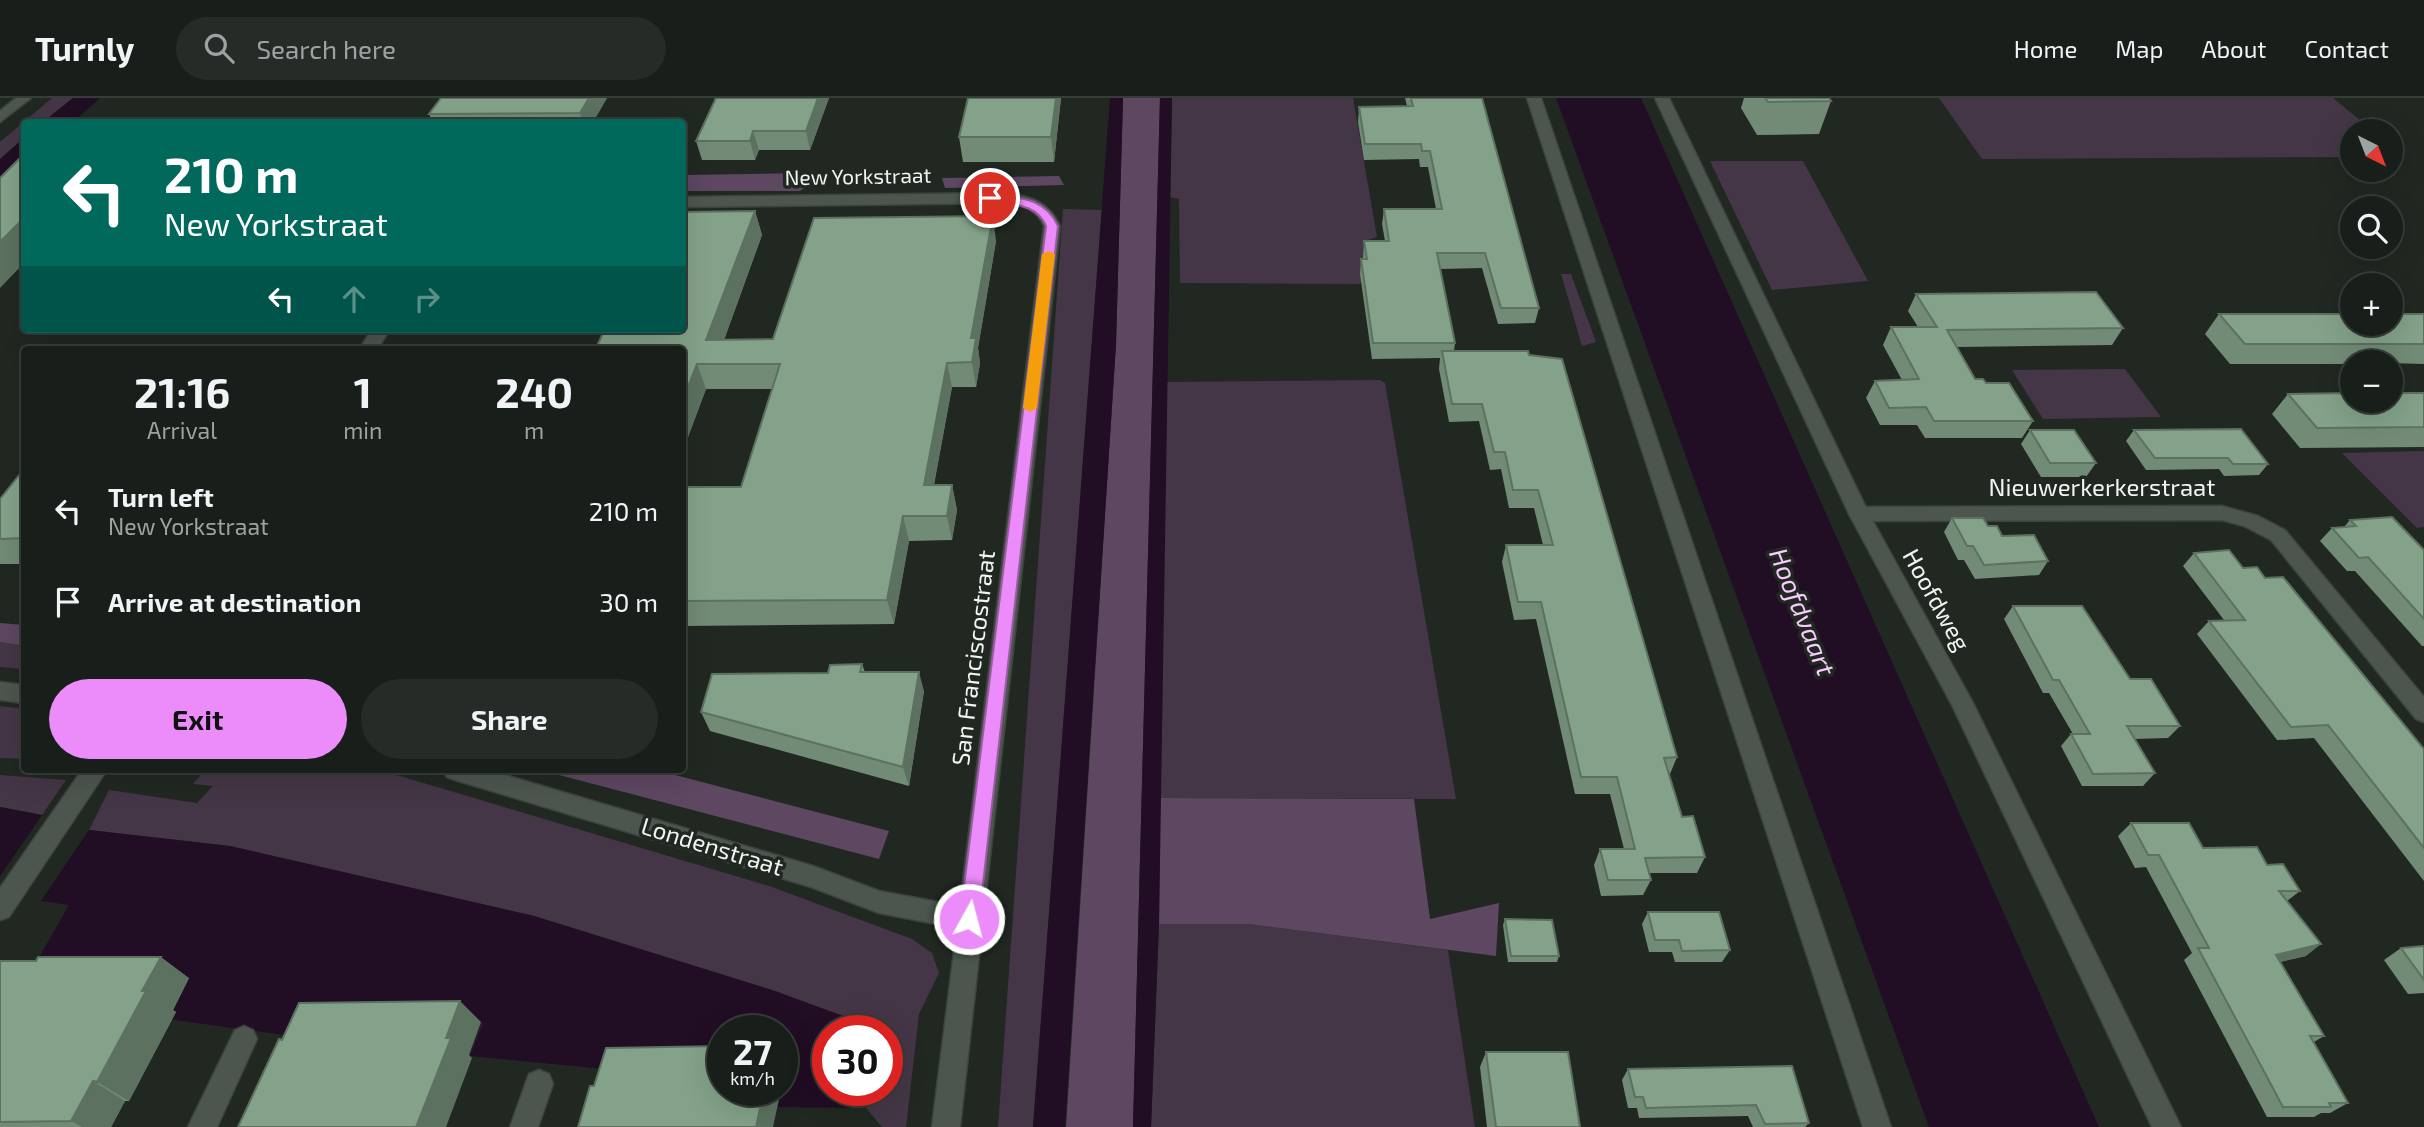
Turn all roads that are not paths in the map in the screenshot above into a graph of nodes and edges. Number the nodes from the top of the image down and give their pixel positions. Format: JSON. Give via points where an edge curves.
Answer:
{"nodes":[{"id":1,"x":24,"y":98,"type":"edge"},
{"id":2,"x":1534,"y":98,"type":"edge"},
{"id":3,"x":1662,"y":98,"type":"edge"},
{"id":4,"x":0,"y":118,"type":"edge"},
{"id":5,"x":686,"y":202,"type":"edge"},
{"id":6,"x":1033,"y":204,"type":"joint"},
{"id":7,"x":1859,"y":514,"type":"junction"},
{"id":8,"x":0,"y":691,"type":"edge"},
{"id":9,"x":21,"y":694,"type":"edge"},
{"id":10,"x":2424,"y":713,"type":"edge"},
{"id":11,"x":93,"y":773,"type":"edge"},
{"id":12,"x":465,"y":773,"type":"edge"},
{"id":13,"x":0,"y":909,"type":"edge"},
{"id":14,"x":969,"y":919,"type":"junction"},
{"id":15,"x":244,"y":1040,"type":"dead end"},
{"id":16,"x":539,"y":1084,"type":"dead end"},
{"id":17,"x":202,"y":1127,"type":"edge"},
{"id":18,"x":524,"y":1127,"type":"edge"},
{"id":19,"x":946,"y":1127,"type":"edge"},
{"id":20,"x":1877,"y":1127,"type":"edge"},
{"id":21,"x":2167,"y":1127,"type":"edge"}],
"edges":[{"from":1,"to":4,"type":"street"},
{"from":2,"to":20,"type":"street"},
{"from":3,"to":7,"type":"street","name":"Hoofdweg"},
{"from":5,"to":6,"type":"street","name":"New Yorkstraat","via":[[990,198]]},
{"from":6,"to":14,"type":"street","name":"San Franciscostraat","via":[[1047,214],[1052,226]]},
{"from":7,"to":10,"type":"street","name":"Nieuwerkerkerstraat","via":[[2222,513],[2251,521],[2278,535]]},
{"from":7,"to":21,"type":"street","name":"Hoofdweg","via":[[1962,702]]},
{"from":8,"to":9,"type":"street"},
{"from":11,"to":13,"type":"street"},
{"from":12,"to":14,"type":"street","name":"Londenstraat","via":[[813,877],[879,902]]},
{"from":14,"to":19,"type":"street","name":"San Franciscostraat"},
{"from":15,"to":17,"type":"street"},
{"from":16,"to":18,"type":"street"}]}
